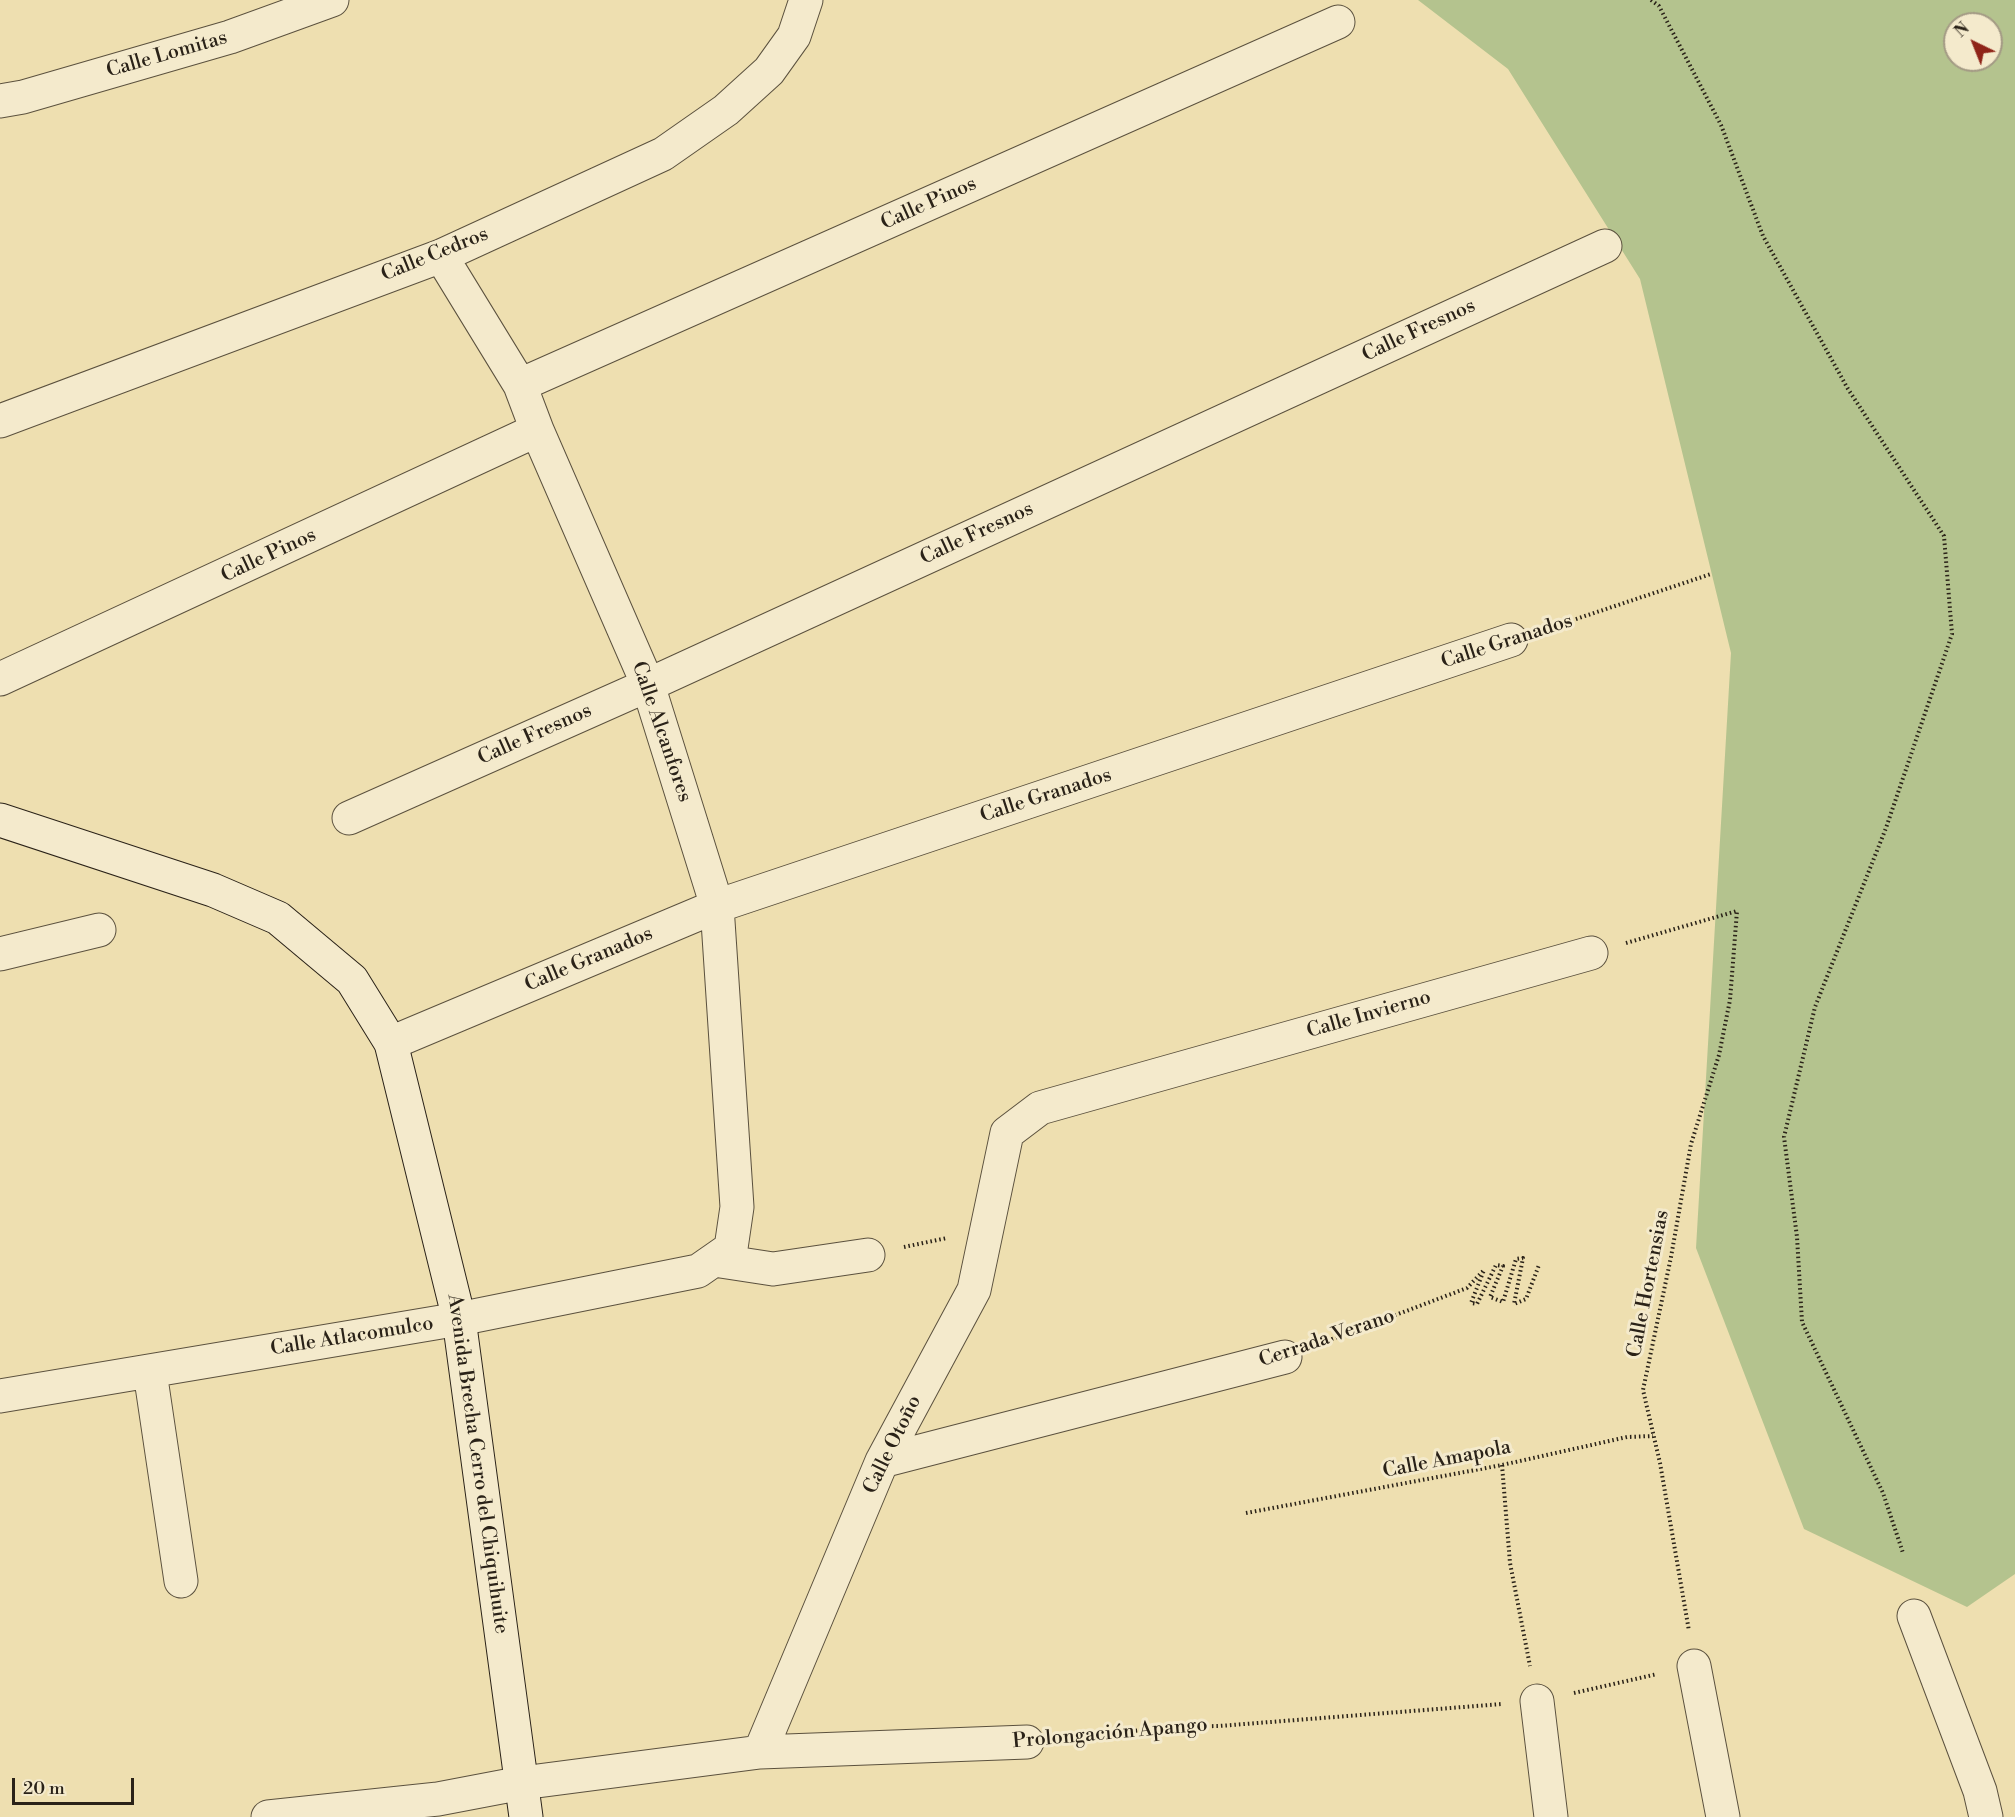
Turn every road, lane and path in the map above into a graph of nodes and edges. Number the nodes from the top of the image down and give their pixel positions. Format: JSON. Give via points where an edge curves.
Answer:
{"nodes":[{"id":1,"x":332,"y":0,"type":"edge"},
{"id":2,"x":806,"y":0,"type":"edge"},
{"id":3,"x":1651,"y":0,"type":"edge"},
{"id":4,"x":1338,"y":22,"type":"dead end"},
{"id":5,"x":0,"y":101,"type":"edge"},
{"id":6,"x":1605,"y":246,"type":"dead end"},
{"id":7,"x":441,"y":256,"type":"junction"},
{"id":8,"x":520,"y":385,"type":"junction"},
{"id":9,"x":0,"y":421,"type":"edge"},
{"id":10,"x":537,"y":430,"type":"junction"},
{"id":11,"x":1711,"y":574,"type":"dead end"},
{"id":12,"x":1511,"y":640,"type":"joint"},
{"id":13,"x":0,"y":679,"type":"edge"},
{"id":14,"x":648,"y":685,"type":"junction"},
{"id":15,"x":349,"y":818,"type":"dead end"},
{"id":16,"x":0,"y":820,"type":"edge"},
{"id":17,"x":717,"y":906,"type":"junction"},
{"id":18,"x":99,"y":930,"type":"dead end"},
{"id":19,"x":1592,"y":952,"type":"joint"},
{"id":20,"x":0,"y":954,"type":"edge"},
{"id":21,"x":391,"y":1043,"type":"junction"},
{"id":22,"x":1007,"y":1133,"type":"joint"},
{"id":23,"x":986,"y":1229,"type":"junction"},
{"id":24,"x":722,"y":1254,"type":"junction"},
{"id":25,"x":868,"y":1255,"type":"joint"},
{"id":26,"x":1539,"y":1265,"type":"dead end"},
{"id":27,"x":459,"y":1319,"type":"junction"},
{"id":28,"x":1285,"y":1357,"type":"joint"},
{"id":29,"x":150,"y":1372,"type":"junction"},
{"id":30,"x":0,"y":1396,"type":"edge"},
{"id":31,"x":1653,"y":1436,"type":"junction"},
{"id":32,"x":882,"y":1461,"type":"junction"},
{"id":33,"x":1502,"y":1465,"type":"junction"},
{"id":34,"x":1246,"y":1513,"type":"dead end"},
{"id":35,"x":1903,"y":1553,"type":"dead end"},
{"id":36,"x":181,"y":1581,"type":"dead end"},
{"id":37,"x":1914,"y":1616,"type":"dead end"},
{"id":38,"x":1694,"y":1666,"type":"junction"},
{"id":39,"x":1537,"y":1701,"type":"junction"},
{"id":40,"x":1027,"y":1742,"type":"joint"},
{"id":41,"x":760,"y":1752,"type":"junction"},
{"id":42,"x":522,"y":1784,"type":"junction"},
{"id":43,"x":268,"y":1817,"type":"edge"},
{"id":44,"x":526,"y":1817,"type":"edge"},
{"id":45,"x":1551,"y":1817,"type":"edge"},
{"id":46,"x":1723,"y":1817,"type":"edge"},
{"id":47,"x":1986,"y":1817,"type":"edge"}],
"edges":[{"from":1,"to":5,"type":"street","name":"Calle Lomitas","via":[[230,37]]},
{"from":2,"to":7,"type":"street","name":"Calle Cedros","via":[[794,36],[769,71],[726,110],[663,154]]},
{"from":3,"to":35,"type":"path","via":[[1659,6],[1721,124],[1763,236],[1848,389],[1944,536],[1952,634],[1886,828],[1815,1007],[1784,1137],[1797,1237],[1802,1322],[1883,1493]]},
{"from":4,"to":8,"type":"street","name":"Calle Pinos"},
{"from":6,"to":14,"type":"street","name":"Calle Fresnos"},
{"from":7,"to":8,"type":"street","name":"Calle Alcanfores"},
{"from":7,"to":9,"type":"street","name":"Calle Cedros"},
{"from":8,"to":10,"type":"street","name":"Calle Alcanfores"},
{"from":10,"to":13,"type":"street","name":"Calle Pinos"},
{"from":10,"to":14,"type":"street","name":"Calle Alcanfores"},
{"from":11,"to":12,"type":"path","name":"Calle Granados"},
{"from":12,"to":17,"type":"street","name":"Calle Granados"},
{"from":14,"to":15,"type":"street","name":"Calle Fresnos"},
{"from":14,"to":17,"type":"street","name":"Calle Alcanfores"},
{"from":16,"to":21,"type":"street","name":"Avenida Brecha Cerro del Chiquihuite","via":[[213,890],[278,918],[352,980]]},
{"from":17,"to":21,"type":"street","name":"Calle Granados"},
{"from":17,"to":24,"type":"street","name":"Calle Alcanfores","via":[[737,1207]]},
{"from":18,"to":20,"type":"street"},
{"from":19,"to":22,"type":"street","name":"Calle Invierno","via":[[1040,1108]]},
{"from":19,"to":31,"type":"path","name":"Calle Hortensias","via":[[1737,910],[1730,1000],[1719,1055],[1691,1144],[1643,1390]]},
{"from":21,"to":27,"type":"street","name":"Avenida Brecha Cerro del Chiquihuite"},
{"from":22,"to":23,"type":"street","name":"Calle Otoño"},
{"from":23,"to":25,"type":"path"},
{"from":23,"to":32,"type":"street","name":"Calle Otoño","via":[[974,1290]]},
{"from":24,"to":25,"type":"street","via":[[773,1269]]},
{"from":24,"to":27,"type":"street","name":"Calle Atlacomulco","via":[[698,1271]]},
{"from":26,"to":28,"type":"path","name":"Cerrada Verano","via":[[1526,1299],[1514,1304],[1523,1258],[1516,1259],[1503,1302],[1490,1297],[1503,1266],[1496,1265],[1477,1304],[1470,1303],[1484,1270],[1467,1288]]},
{"from":27,"to":29,"type":"street","name":"Calle Atlacomulco"},
{"from":27,"to":42,"type":"street","name":"Avenida Brecha Cerro del Chiquihuite"},
{"from":28,"to":32,"type":"street","name":"Cerrada Verano"},
{"from":29,"to":30,"type":"street","name":"Calle Atlacomulco"},
{"from":29,"to":36,"type":"street"},
{"from":31,"to":33,"type":"path","name":"Calle Amapola","via":[[1627,1437]]},
{"from":31,"to":38,"type":"path","name":"Calle Hortensias"},
{"from":32,"to":41,"type":"street","name":"Calle Otoño"},
{"from":33,"to":34,"type":"path","name":"Calle Amapola"},
{"from":33,"to":39,"type":"path","via":[[1510,1563]]},
{"from":37,"to":47,"type":"street","via":[[1980,1791]]},
{"from":38,"to":39,"type":"path","name":"Prolongación Apango"},
{"from":38,"to":46,"type":"street"},
{"from":39,"to":40,"type":"path","name":"Prolongación Apango","via":[[1172,1727]]},
{"from":39,"to":45,"type":"street"},
{"from":40,"to":41,"type":"street","name":"Prolongación Apango"},
{"from":41,"to":42,"type":"street","name":"Prolongación Apango"},
{"from":42,"to":43,"type":"street","name":"Prolongación Apango","via":[[438,1799]]},
{"from":42,"to":44,"type":"street","name":"Avenida Brecha Cerro del Chiquihuite"}]}
